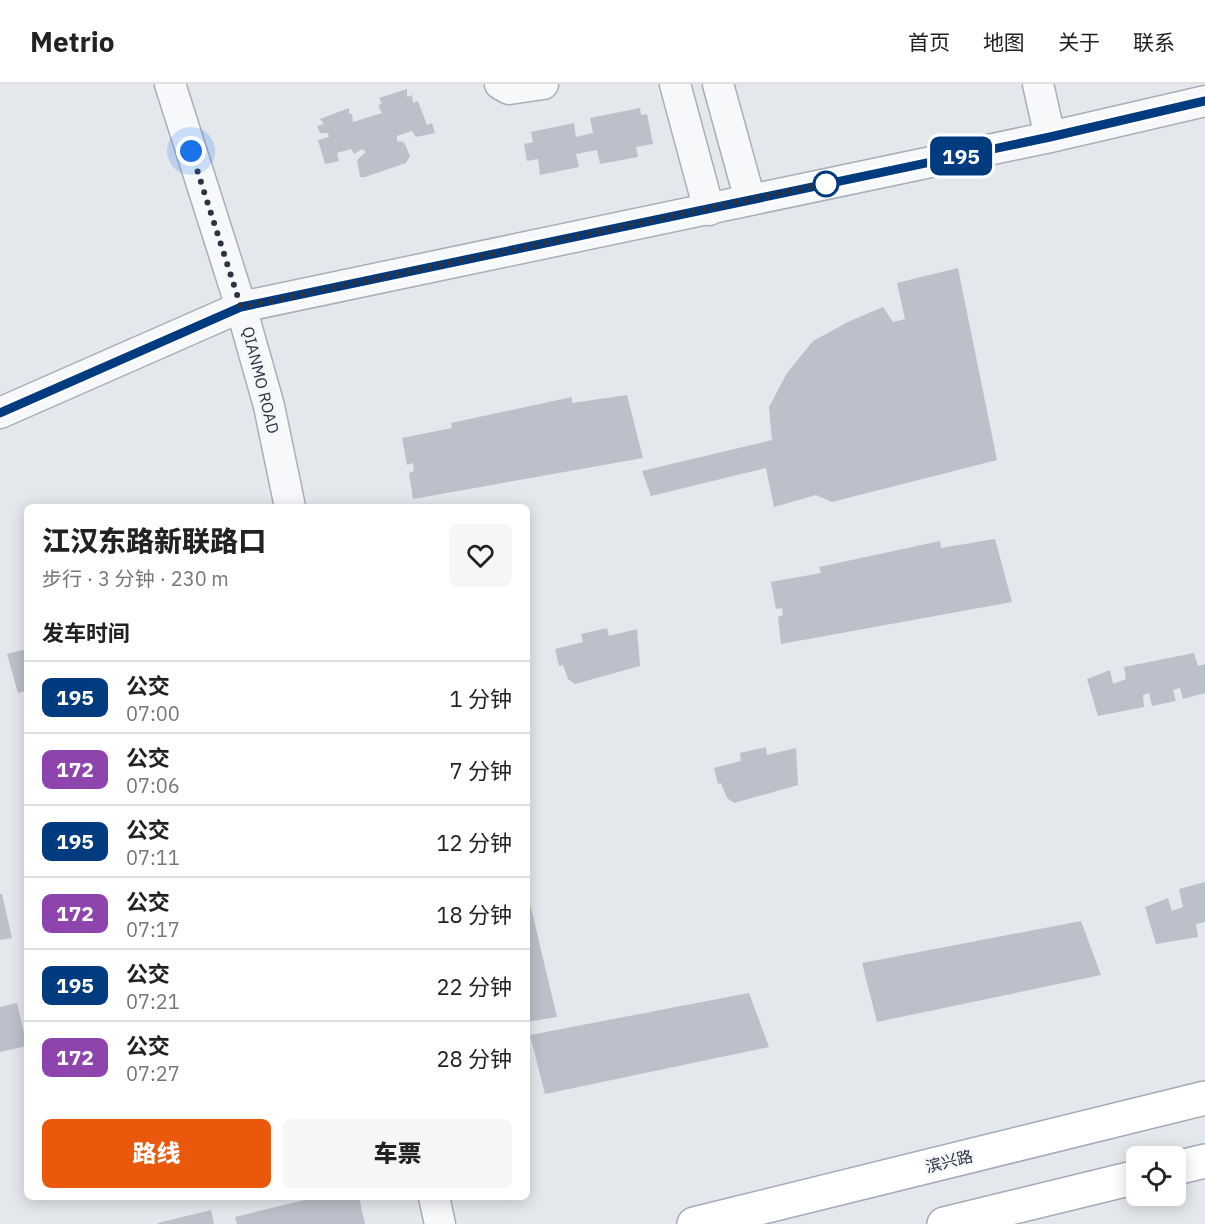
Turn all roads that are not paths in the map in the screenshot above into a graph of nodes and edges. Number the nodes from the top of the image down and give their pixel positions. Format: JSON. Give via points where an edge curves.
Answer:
{"nodes":[{"id":1,"x":170,"y":84,"type":"edge"},
{"id":2,"x":501,"y":84,"type":"edge"},
{"id":3,"x":543,"y":84,"type":"edge"},
{"id":4,"x":675,"y":84,"type":"edge"},
{"id":5,"x":718,"y":84,"type":"edge"},
{"id":6,"x":1038,"y":84,"type":"edge"},
{"id":7,"x":1205,"y":101,"type":"edge"},
{"id":8,"x":1050,"y":137,"type":"junction"},
{"id":9,"x":750,"y":200,"type":"junction"},
{"id":10,"x":709,"y":210,"type":"junction"},
{"id":11,"x":241,"y":307,"type":"junction"},
{"id":12,"x":0,"y":413,"type":"edge"},
{"id":13,"x":289,"y":504,"type":"edge"},
{"id":14,"x":1205,"y":1098,"type":"edge"},
{"id":15,"x":1205,"y":1161,"type":"edge"},
{"id":16,"x":1186,"y":1166,"type":"edge"},
{"id":17,"x":1126,"y":1180,"type":"edge"},
{"id":18,"x":435,"y":1200,"type":"edge"},
{"id":19,"x":440,"y":1224,"type":"edge"},
{"id":20,"x":694,"y":1224,"type":"edge"},
{"id":21,"x":945,"y":1224,"type":"edge"}],
"edges":[{"from":1,"to":11,"type":"street","name":"QIANMO ROAD"},
{"from":2,"to":3,"type":"street","via":[[509,89]]},
{"from":4,"to":10,"type":"street"},
{"from":5,"to":9,"type":"street"},
{"from":6,"to":8,"type":"street"},
{"from":7,"to":8,"type":"street"},
{"from":8,"to":9,"type":"street"},
{"from":9,"to":10,"type":"street"},
{"from":10,"to":11,"type":"street"},
{"from":11,"to":12,"type":"street"},
{"from":11,"to":13,"type":"street","name":"QIANMO ROAD","via":[[269,406]]},
{"from":14,"to":20,"type":"main road","name":"滨兴路"},
{"from":15,"to":16,"type":"main road"},
{"from":17,"to":21,"type":"main road"},
{"from":18,"to":19,"type":"street"}]}
